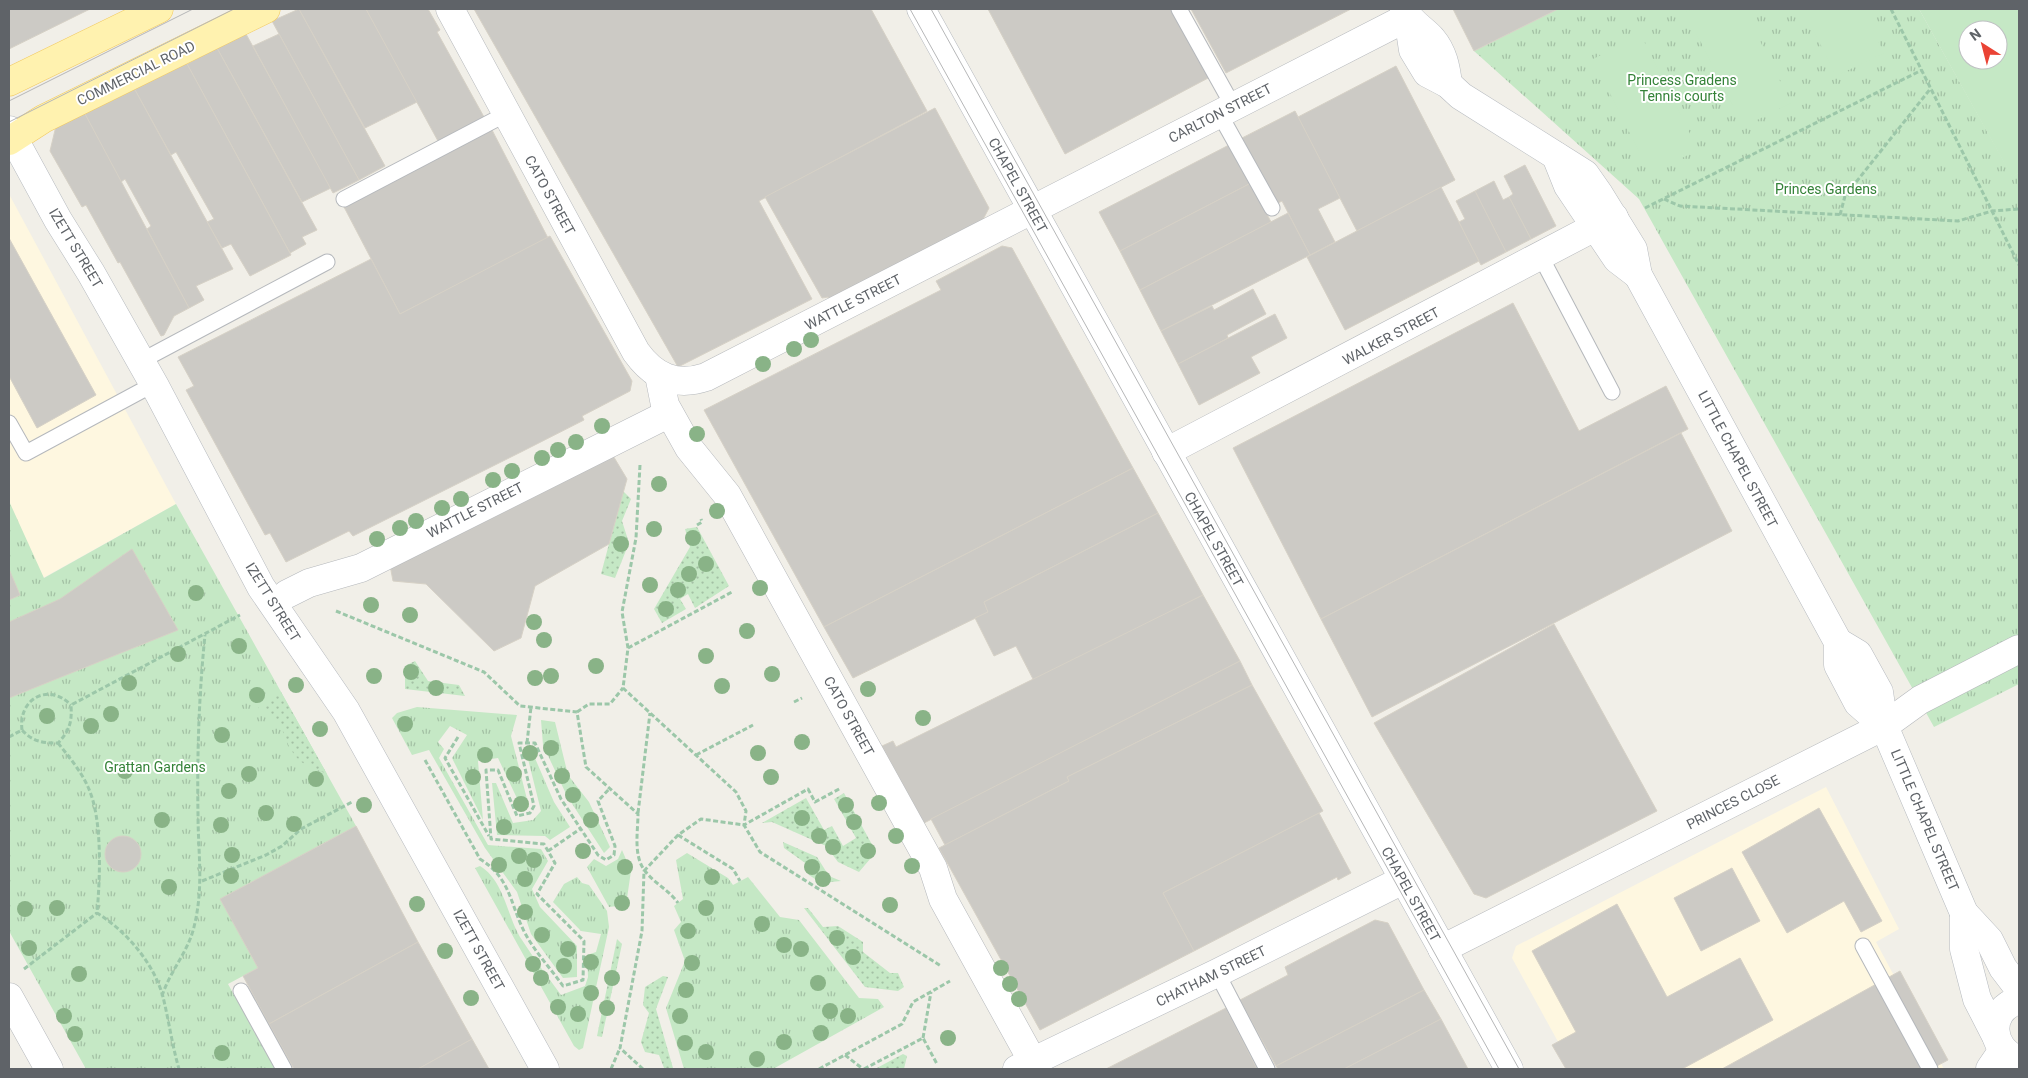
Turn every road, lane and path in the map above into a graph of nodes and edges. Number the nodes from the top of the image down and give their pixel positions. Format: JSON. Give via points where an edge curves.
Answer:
{"nodes":[{"id":1,"x":159,"y":9,"type":"edge"},
{"id":2,"x":266,"y":9,"type":"edge"},
{"id":3,"x":450,"y":9,"type":"edge"},
{"id":4,"x":921,"y":9,"type":"edge"},
{"id":5,"x":1179,"y":9,"type":"edge"},
{"id":6,"x":1891,"y":9,"type":"edge"},
{"id":7,"x":1406,"y":13,"type":"edge"},
{"id":8,"x":1922,"y":70,"type":"junction"},
{"id":9,"x":9,"y":82,"type":"edge"},
{"id":10,"x":1931,"y":88,"type":"junction"},
{"id":11,"x":1226,"y":110,"type":"junction"},
{"id":12,"x":506,"y":114,"type":"junction"},
{"id":13,"x":10,"y":136,"type":"edge"},
{"id":14,"x":1664,"y":199,"type":"junction"},
{"id":15,"x":344,"y":200,"type":"dead end"},
{"id":16,"x":1272,"y":208,"type":"dead end"},
{"id":17,"x":1032,"y":209,"type":"junction"},
{"id":18,"x":2019,"y":209,"type":"edge"},
{"id":19,"x":1992,"y":211,"type":"junction"},
{"id":20,"x":1840,"y":215,"type":"junction"},
{"id":21,"x":1616,"y":218,"type":"junction"},
{"id":22,"x":1541,"y":257,"type":"junction"},
{"id":23,"x":327,"y":262,"type":"dead end"},
{"id":24,"x":2019,"y":266,"type":"edge"},
{"id":25,"x":147,"y":373,"type":"junction"},
{"id":26,"x":664,"y":378,"type":"junction"},
{"id":27,"x":1612,"y":392,"type":"dead end"},
{"id":28,"x":9,"y":423,"type":"edge"},
{"id":29,"x":651,"y":423,"type":"joint"},
{"id":30,"x":1166,"y":452,"type":"junction"},
{"id":31,"x":732,"y":592,"type":"dead end"},
{"id":32,"x":287,"y":594,"type":"dead end"},
{"id":33,"x":328,"y":608,"type":"dead end"},
{"id":34,"x":243,"y":614,"type":"dead end"},
{"id":35,"x":205,"y":635,"type":"junction"},
{"id":36,"x":628,"y":648,"type":"junction"},
{"id":37,"x":2019,"y":648,"type":"edge"},
{"id":38,"x":623,"y":688,"type":"junction"},
{"id":39,"x":71,"y":705,"type":"junction"},
{"id":40,"x":531,"y":707,"type":"junction"},
{"id":41,"x":577,"y":712,"type":"junction"},
{"id":42,"x":650,"y":713,"type":"junction"},
{"id":43,"x":753,"y":725,"type":"dead end"},
{"id":44,"x":1884,"y":726,"type":"junction"},
{"id":45,"x":22,"y":730,"type":"junction"},
{"id":46,"x":9,"y":737,"type":"edge"},
{"id":47,"x":458,"y":737,"type":"dead end"},
{"id":48,"x":58,"y":743,"type":"junction"},
{"id":49,"x":527,"y":743,"type":"junction"},
{"id":50,"x":696,"y":755,"type":"junction"},
{"id":51,"x":425,"y":760,"type":"dead end"},
{"id":52,"x":610,"y":788,"type":"junction"},
{"id":53,"x":841,"y":788,"type":"dead end"},
{"id":54,"x":352,"y":802,"type":"dead end"},
{"id":55,"x":638,"y":814,"type":"junction"},
{"id":56,"x":744,"y":825,"type":"junction"},
{"id":57,"x":580,"y":829,"type":"junction"},
{"id":58,"x":678,"y":835,"type":"junction"},
{"id":59,"x":491,"y":838,"type":"junction"},
{"id":60,"x":548,"y":851,"type":"junction"},
{"id":61,"x":644,"y":870,"type":"junction"},
{"id":62,"x":1403,"y":880,"type":"junction"},
{"id":63,"x":202,"y":881,"type":"junction"},
{"id":64,"x":740,"y":881,"type":"dead end"},
{"id":65,"x":678,"y":903,"type":"dead end"},
{"id":66,"x":97,"y":913,"type":"junction"},
{"id":67,"x":1964,"y":914,"type":"junction"},
{"id":68,"x":1863,"y":946,"type":"dead end"},
{"id":69,"x":1442,"y":949,"type":"junction"},
{"id":70,"x":942,"y":967,"type":"dead end"},
{"id":71,"x":24,"y":969,"type":"dead end"},
{"id":72,"x":1217,"y":973,"type":"junction"},
{"id":73,"x":950,"y":981,"type":"dead end"},
{"id":74,"x":2019,"y":989,"type":"edge"},
{"id":75,"x":240,"y":991,"type":"dead end"},
{"id":76,"x":931,"y":992,"type":"junction"},
{"id":77,"x":162,"y":996,"type":"junction"},
{"id":78,"x":9,"y":997,"type":"edge"},
{"id":79,"x":2019,"y":1000,"type":"edge"},
{"id":80,"x":924,"y":1038,"type":"junction"},
{"id":81,"x":620,"y":1048,"type":"junction"},
{"id":82,"x":2002,"y":1053,"type":"edge"},
{"id":83,"x":844,"y":1055,"type":"junction"},
{"id":84,"x":937,"y":1064,"type":"dead end"},
{"id":85,"x":1025,"y":1066,"type":"edge"},
{"id":86,"x":49,"y":1069,"type":"edge"},
{"id":87,"x":179,"y":1069,"type":"edge"},
{"id":88,"x":284,"y":1069,"type":"edge"},
{"id":89,"x":545,"y":1069,"type":"edge"},
{"id":90,"x":611,"y":1069,"type":"edge"},
{"id":91,"x":643,"y":1069,"type":"edge"},
{"id":92,"x":822,"y":1069,"type":"edge"},
{"id":93,"x":864,"y":1069,"type":"edge"},
{"id":94,"x":1268,"y":1069,"type":"edge"},
{"id":95,"x":1509,"y":1069,"type":"edge"},
{"id":96,"x":1930,"y":1069,"type":"edge"}],
"edges":[{"from":1,"to":9,"type":"main road"},
{"from":2,"to":13,"type":"main road","name":"COMMERCIAL ROAD"},
{"from":3,"to":12,"type":"street","name":"CATO STREET"},
{"from":4,"to":17,"type":"street","name":"CHAPEL STREET"},
{"from":5,"to":11,"type":"lane"},
{"from":6,"to":8,"type":"path"},
{"from":7,"to":11,"type":"street","name":"CARLTON STREET"},
{"from":7,"to":21,"type":"street","name":"LITTLE CHAPEL STREET","via":[[1413,50],[1427,73],[1584,174]]},
{"from":8,"to":10,"type":"path"},
{"from":8,"to":14,"type":"path"},
{"from":10,"to":19,"type":"path"},
{"from":10,"to":20,"type":"path","via":[[1844,196]]},
{"from":11,"to":16,"type":"lane"},
{"from":11,"to":17,"type":"street","name":"CARLTON STREET"},
{"from":12,"to":15,"type":"lane"},
{"from":12,"to":26,"type":"street","name":"CATO STREET","via":[[636,352]]},
{"from":13,"to":25,"type":"street","name":"IZETT STREET"},
{"from":14,"to":20,"type":"path","via":[[1680,206]]},
{"from":14,"to":21,"type":"path"},
{"from":17,"to":26,"type":"street","name":"WATTLE STREET","via":[[706,377],[685,382]]},
{"from":17,"to":30,"type":"street","name":"CHAPEL STREET"},
{"from":18,"to":19,"type":"path"},
{"from":19,"to":20,"type":"path","via":[[1958,221]]},
{"from":19,"to":24,"type":"path"},
{"from":21,"to":22,"type":"street","name":"WALKER STREET"},
{"from":21,"to":44,"type":"street","name":"LITTLE CHAPEL STREET","via":[[1633,249],[1638,275],[1838,642],[1858,654],[1879,692]]},
{"from":22,"to":27,"type":"lane"},
{"from":22,"to":30,"type":"street","name":"WALKER STREET"},
{"from":23,"to":25,"type":"lane"},
{"from":25,"to":28,"type":"lane","via":[[26,453]]},
{"from":25,"to":89,"type":"street","name":"IZETT STREET","via":[[261,587],[346,711]]},
{"from":26,"to":85,"type":"street","name":"CATO STREET","via":[[665,405],[688,448],[727,495],[923,849],[943,899]]},
{"from":29,"to":32,"type":"street","name":"WATTLE STREET","via":[[361,568],[309,583]]},
{"from":29,"to":36,"type":"path","via":[[636,538],[622,612]]},
{"from":30,"to":62,"type":"street","name":"CHAPEL STREET"},
{"from":31,"to":36,"type":"path"},
{"from":33,"to":40,"type":"path","via":[[484,672],[520,706]]},
{"from":34,"to":35,"type":"path"},
{"from":35,"to":39,"type":"path"},
{"from":35,"to":63,"type":"path","via":[[198,738]]},
{"from":36,"to":38,"type":"path"},
{"from":37,"to":44,"type":"street","name":"PRINCES CLOSE","via":[[1920,700]]},
{"from":38,"to":41,"type":"path","via":[[610,704],[589,704]]},
{"from":38,"to":42,"type":"path"},
{"from":39,"to":45,"type":"path","via":[[52,694],[38,696],[23,710]]},
{"from":39,"to":48,"type":"path","via":[[72,721],[67,734]]},
{"from":40,"to":41,"type":"path"},
{"from":40,"to":49,"type":"path"},
{"from":41,"to":52,"type":"path","via":[[586,768]]},
{"from":42,"to":50,"type":"path"},
{"from":42,"to":55,"type":"path"},
{"from":43,"to":50,"type":"path"},
{"from":44,"to":67,"type":"street","name":"LITTLE CHAPEL STREET"},
{"from":44,"to":69,"type":"street","name":"PRINCES CLOSE"},
{"from":45,"to":46,"type":"path"},
{"from":45,"to":48,"type":"path","via":[[31,739]]},
{"from":47,"to":59,"type":"path","via":[[445,758]]},
{"from":48,"to":66,"type":"path","via":[[81,775],[96,810]]},
{"from":49,"to":57,"type":"path","via":[[535,743],[561,800]]},
{"from":49,"to":59,"type":"path","via":[[519,742],[534,806],[530,813],[517,816],[498,770],[486,770]]},
{"from":50,"to":56,"type":"path","via":[[736,792],[746,811]]},
{"from":51,"to":60,"type":"path","via":[[480,859],[491,866],[510,893],[526,934],[563,986],[583,980],[584,941],[537,894],[556,863]]},
{"from":52,"to":55,"type":"path"},
{"from":52,"to":57,"type":"path","via":[[598,801],[615,846],[614,855],[606,860],[598,855]]},
{"from":53,"to":56,"type":"path","via":[[815,802],[808,789]]},
{"from":54,"to":63,"type":"path","via":[[301,829],[266,855]]},
{"from":55,"to":61,"type":"path","via":[[637,855]]},
{"from":56,"to":58,"type":"path","via":[[701,819]]},
{"from":56,"to":70,"type":"path","via":[[760,852]]},
{"from":57,"to":60,"type":"path"},
{"from":58,"to":61,"type":"path"},
{"from":58,"to":64,"type":"path","via":[[733,869]]},
{"from":59,"to":60,"type":"path","via":[[544,844]]},
{"from":61,"to":65,"type":"path"},
{"from":61,"to":81,"type":"path","via":[[642,931]]},
{"from":62,"to":69,"type":"street","name":"CHAPEL STREET"},
{"from":62,"to":72,"type":"street","name":"CHATHAM STREET"},
{"from":63,"to":77,"type":"path","via":[[187,948]]},
{"from":66,"to":71,"type":"path"},
{"from":66,"to":77,"type":"path","via":[[130,940]]},
{"from":67,"to":74,"type":"street","name":"LITTLE CHAPEL STREET","via":[[1989,940],[2003,968]]},
{"from":67,"to":82,"type":"street","name":"LITTLE CHAPEL STREET","via":[[1964,949],[1977,999]]},
{"from":68,"to":96,"type":"lane"},
{"from":69,"to":95,"type":"street","name":"CHAPEL STREET"},
{"from":72,"to":85,"type":"street","name":"CHATHAM STREET"},
{"from":72,"to":94,"type":"lane"},
{"from":73,"to":76,"type":"path"},
{"from":75,"to":88,"type":"lane"},
{"from":76,"to":80,"type":"path"},
{"from":76,"to":83,"type":"path","via":[[913,1002],[902,1024]]},
{"from":77,"to":87,"type":"path"},
{"from":78,"to":86,"type":"street"},
{"from":79,"to":82,"type":"street","via":[[2004,1008],[1999,1016]]},
{"from":80,"to":84,"type":"path"},
{"from":80,"to":93,"type":"path"},
{"from":81,"to":90,"type":"path"},
{"from":81,"to":91,"type":"path"},
{"from":83,"to":92,"type":"path"},
{"from":83,"to":93,"type":"path"}]}
